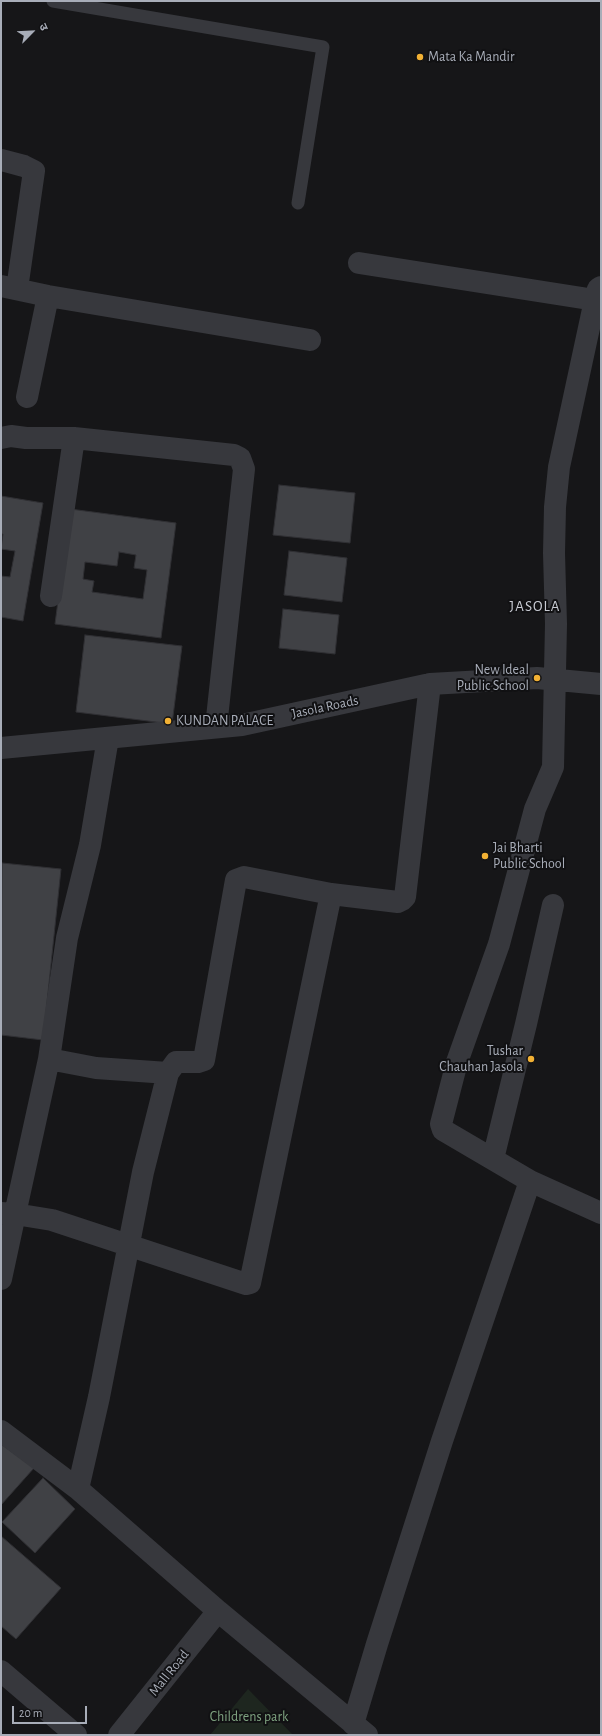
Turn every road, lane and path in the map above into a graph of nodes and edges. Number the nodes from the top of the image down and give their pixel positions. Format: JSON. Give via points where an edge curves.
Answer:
{"nodes":[{"id":1,"x":53,"y":1,"type":"edge"},
{"id":2,"x":1,"y":160,"type":"edge"},
{"id":3,"x":298,"y":203,"type":"dead end"},
{"id":4,"x":359,"y":263,"type":"dead end"},
{"id":5,"x":9,"y":288,"type":"edge"},
{"id":6,"x":598,"y":294,"type":"edge"},
{"id":7,"x":48,"y":296,"type":"junction"},
{"id":8,"x":310,"y":340,"type":"dead end"},
{"id":9,"x":27,"y":397,"type":"dead end"},
{"id":10,"x":1,"y":438,"type":"edge"},
{"id":11,"x":74,"y":438,"type":"junction"},
{"id":12,"x":51,"y":596,"type":"dead end"},
{"id":13,"x":555,"y":680,"type":"junction"},
{"id":14,"x":430,"y":684,"type":"junction"},
{"id":15,"x":601,"y":684,"type":"edge"},
{"id":16,"x":216,"y":727,"type":"junction"},
{"id":17,"x":108,"y":738,"type":"junction"},
{"id":18,"x":1,"y":748,"type":"edge"},
{"id":19,"x":331,"y":894,"type":"junction"},
{"id":20,"x":553,"y":906,"type":"dead end"},
{"id":21,"x":49,"y":1059,"type":"junction"},
{"id":22,"x":168,"y":1073,"type":"junction"},
{"id":23,"x":492,"y":1159,"type":"junction"},
{"id":24,"x":530,"y":1182,"type":"junction"},
{"id":25,"x":601,"y":1213,"type":"edge"},
{"id":26,"x":8,"y":1214,"type":"edge"},
{"id":27,"x":129,"y":1246,"type":"junction"},
{"id":28,"x":1,"y":1279,"type":"edge"},
{"id":29,"x":1,"y":1431,"type":"edge"},
{"id":30,"x":78,"y":1489,"type":"junction"},
{"id":31,"x":218,"y":1611,"type":"junction"},
{"id":32,"x":1,"y":1671,"type":"edge"},
{"id":33,"x":360,"y":1729,"type":"edge"},
{"id":34,"x":76,"y":1735,"type":"edge"},
{"id":35,"x":119,"y":1735,"type":"edge"}],
"edges":[{"from":1,"to":3,"type":"lane","via":[[323,47]]},
{"from":2,"to":5,"type":"street","via":[[34,171]]},
{"from":4,"to":6,"type":"street"},
{"from":5,"to":7,"type":"street"},
{"from":6,"to":13,"type":"street","via":[[559,467],[554,553]]},
{"from":7,"to":8,"type":"street"},
{"from":7,"to":9,"type":"street"},
{"from":10,"to":11,"type":"street"},
{"from":11,"to":12,"type":"street"},
{"from":11,"to":16,"type":"street","via":[[234,455],[243,463]]},
{"from":13,"to":14,"type":"street","name":"Jasola Roads","via":[[537,678]]},
{"from":13,"to":15,"type":"street","name":"Jasola Roads"},
{"from":13,"to":23,"type":"street","via":[[553,767],[535,809],[499,944],[457,1062],[441,1118],[443,1130]]},
{"from":14,"to":16,"type":"street","name":"Jasola Roads","via":[[242,725]]},
{"from":14,"to":19,"type":"street","via":[[404,896],[398,902]]},
{"from":16,"to":17,"type":"street","name":"Jasola Roads"},
{"from":17,"to":18,"type":"street","name":"Jasola Roads"},
{"from":17,"to":21,"type":"street","via":[[90,845],[63,959]]},
{"from":19,"to":22,"type":"street","via":[[244,877],[236,880],[204,1060],[176,1062]]},
{"from":19,"to":27,"type":"street","via":[[250,1283],[246,1284]]},
{"from":20,"to":23,"type":"street","via":[[525,1032]]},
{"from":21,"to":22,"type":"street","via":[[96,1068]]},
{"from":21,"to":26,"type":"street"},
{"from":22,"to":27,"type":"street","via":[[143,1172]]},
{"from":23,"to":24,"type":"street"},
{"from":24,"to":25,"type":"street"},
{"from":24,"to":33,"type":"street","via":[[442,1441],[377,1644]]},
{"from":26,"to":27,"type":"street","via":[[52,1220]]},
{"from":26,"to":28,"type":"street"},
{"from":27,"to":30,"type":"street"},
{"from":29,"to":30,"type":"street"},
{"from":30,"to":31,"type":"street"},
{"from":31,"to":33,"type":"street"},
{"from":31,"to":35,"type":"street","name":"Mall Road"},
{"from":32,"to":34,"type":"street"}]}
